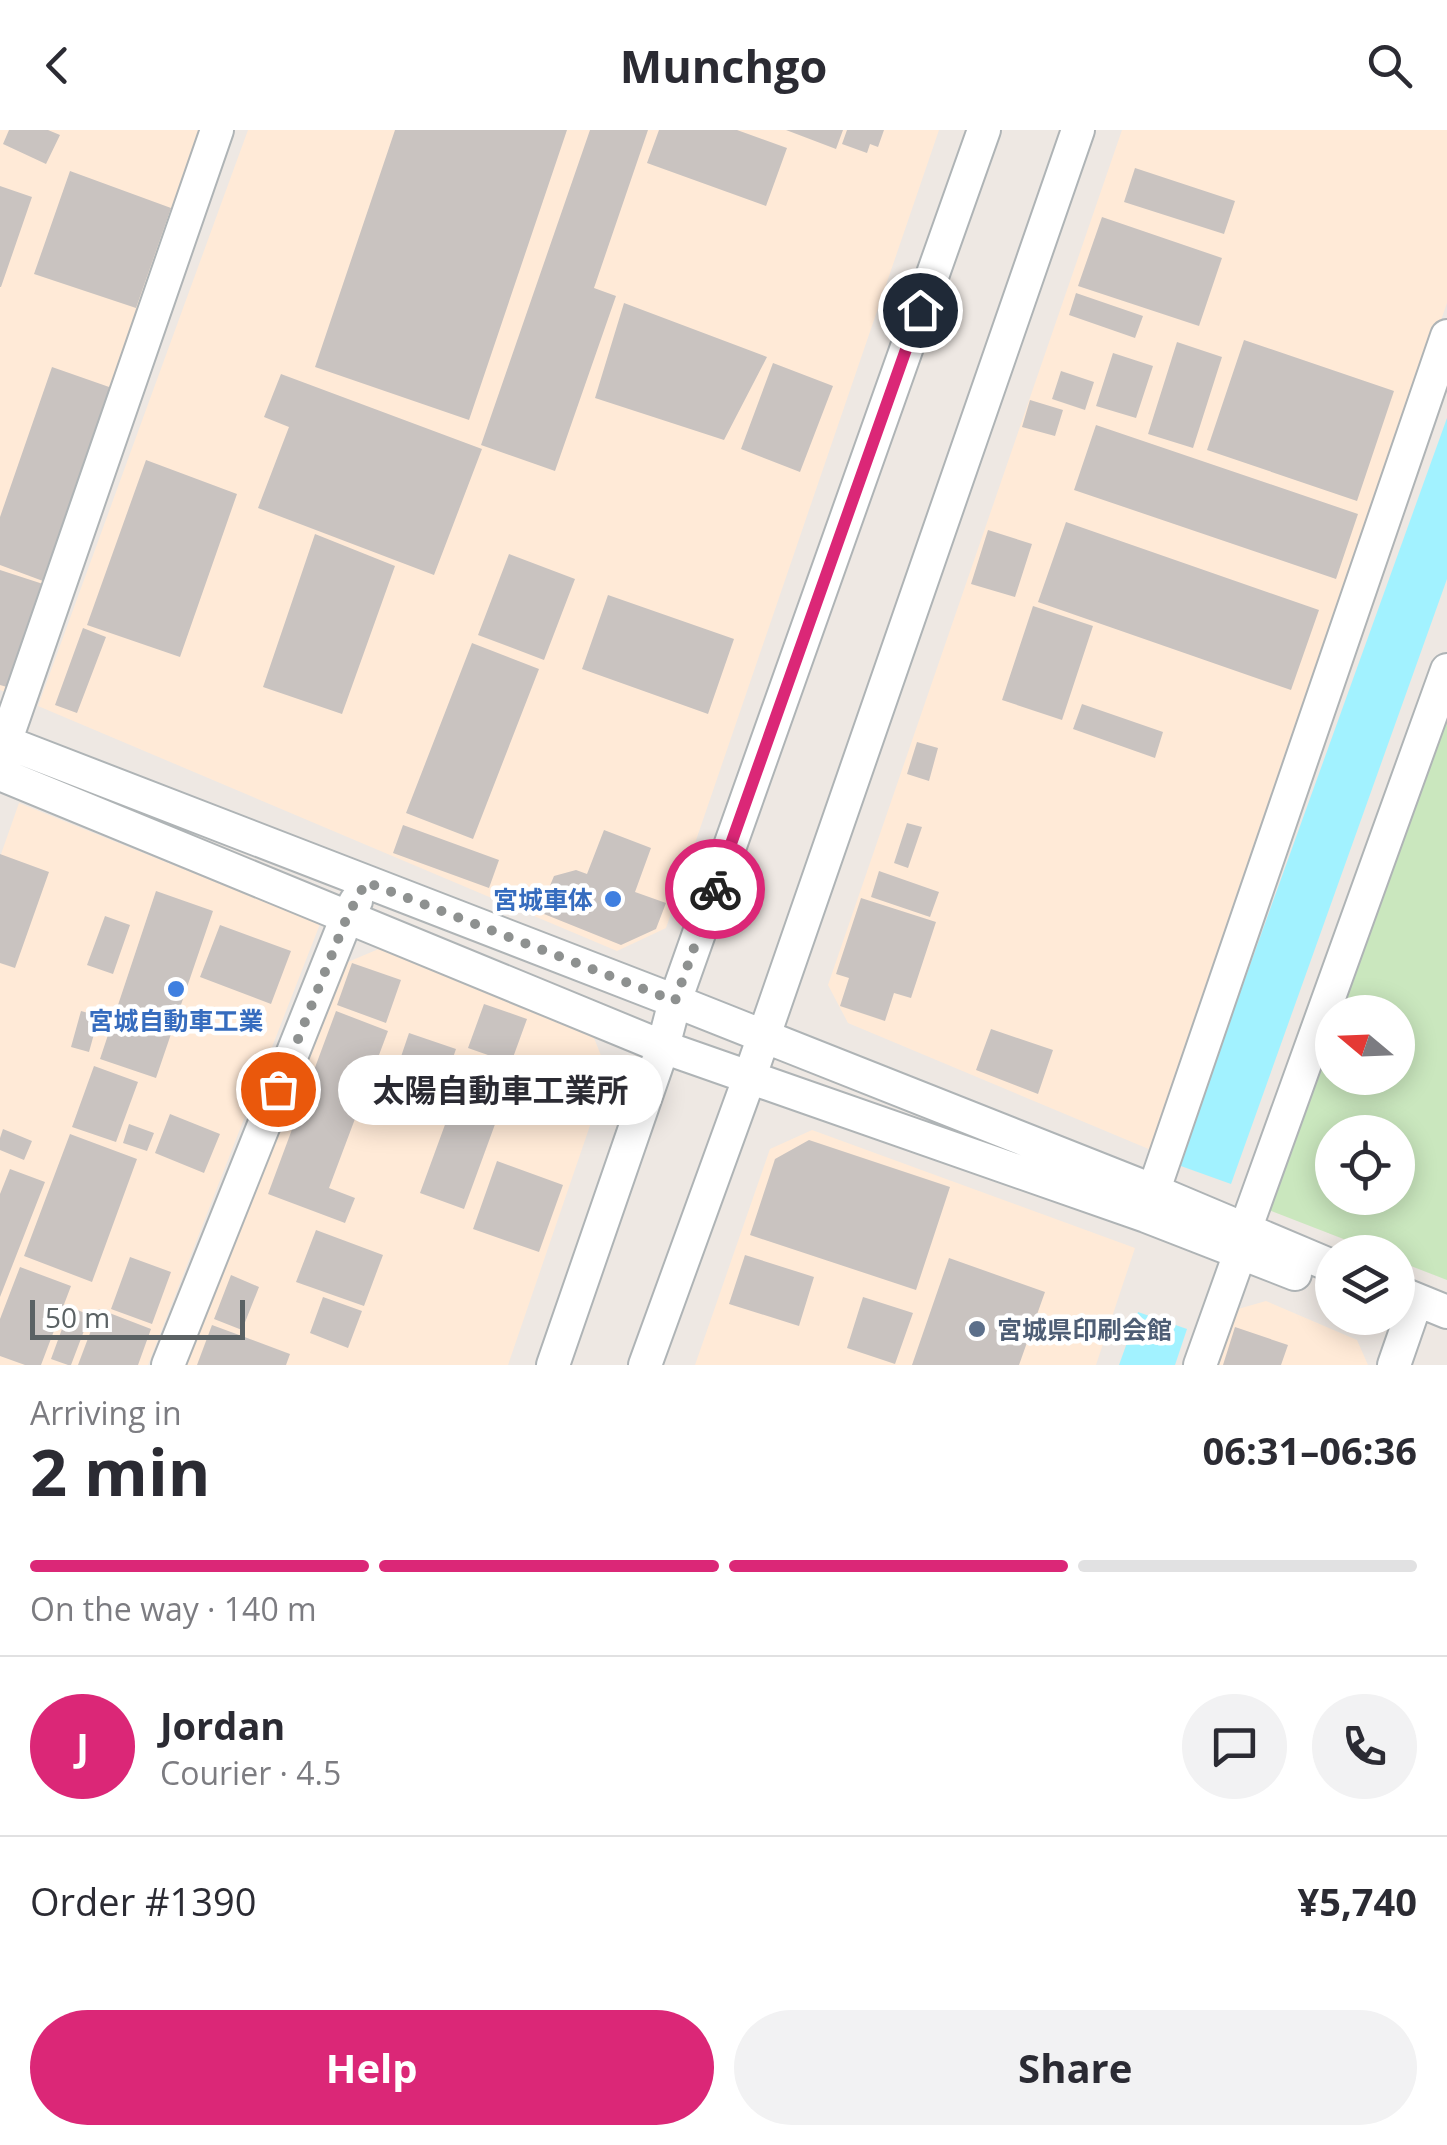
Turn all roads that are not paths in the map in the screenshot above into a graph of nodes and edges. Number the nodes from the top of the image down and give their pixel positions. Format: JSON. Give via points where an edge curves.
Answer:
{"nodes":[{"id":1,"x":216,"y":130,"type":"edge"},
{"id":2,"x":984,"y":130,"type":"edge"},
{"id":3,"x":1078,"y":130,"type":"edge"},
{"id":4,"x":1447,"y":336,"type":"edge"},
{"id":5,"x":1447,"y":670,"type":"edge"},
{"id":6,"x":1,"y":753,"type":"edge"},
{"id":7,"x":366,"y":882,"type":"junction"},
{"id":8,"x":347,"y":917,"type":"junction"},
{"id":9,"x":675,"y":1001,"type":"junction"},
{"id":10,"x":763,"y":1036,"type":"junction"},
{"id":11,"x":663,"y":1047,"type":"junction"},
{"id":12,"x":750,"y":1076,"type":"junction"},
{"id":13,"x":1149,"y":1203,"type":"junction"},
{"id":14,"x":1242,"y":1241,"type":"junction"},
{"id":15,"x":1315,"y":1261,"type":"edge"},
{"id":16,"x":1315,"y":1279,"type":"edge"},
{"id":17,"x":1415,"y":1308,"type":"edge"},
{"id":18,"x":1447,"y":1312,"type":"edge"},
{"id":19,"x":1415,"y":1314,"type":"edge"},
{"id":20,"x":1447,"y":1331,"type":"edge"},
{"id":21,"x":1398,"y":1335,"type":"edge"},
{"id":22,"x":168,"y":1365,"type":"edge"},
{"id":23,"x":553,"y":1365,"type":"edge"},
{"id":24,"x":645,"y":1365,"type":"edge"},
{"id":25,"x":1200,"y":1365,"type":"edge"},
{"id":26,"x":1394,"y":1365,"type":"edge"}],
"edges":[{"from":1,"to":6,"type":"street"},
{"from":2,"to":9,"type":"street"},
{"from":3,"to":10,"type":"street"},
{"from":4,"to":13,"type":"street"},
{"from":5,"to":14,"type":"street"},
{"from":6,"to":7,"type":"street"},
{"from":6,"to":8,"type":"street"},
{"from":7,"to":8,"type":"street"},
{"from":7,"to":9,"type":"street"},
{"from":8,"to":11,"type":"street"},
{"from":8,"to":22,"type":"street"},
{"from":9,"to":10,"type":"street"},
{"from":9,"to":11,"type":"street"},
{"from":10,"to":12,"type":"street"},
{"from":10,"to":13,"type":"street"},
{"from":11,"to":12,"type":"street"},
{"from":11,"to":23,"type":"street"},
{"from":12,"to":13,"type":"street"},
{"from":12,"to":24,"type":"street"},
{"from":13,"to":14,"type":"street"},
{"from":14,"to":15,"type":"street"},
{"from":14,"to":16,"type":"street"},
{"from":14,"to":25,"type":"street"},
{"from":17,"to":18,"type":"street"},
{"from":19,"to":20,"type":"street"},
{"from":21,"to":26,"type":"street"}]}
